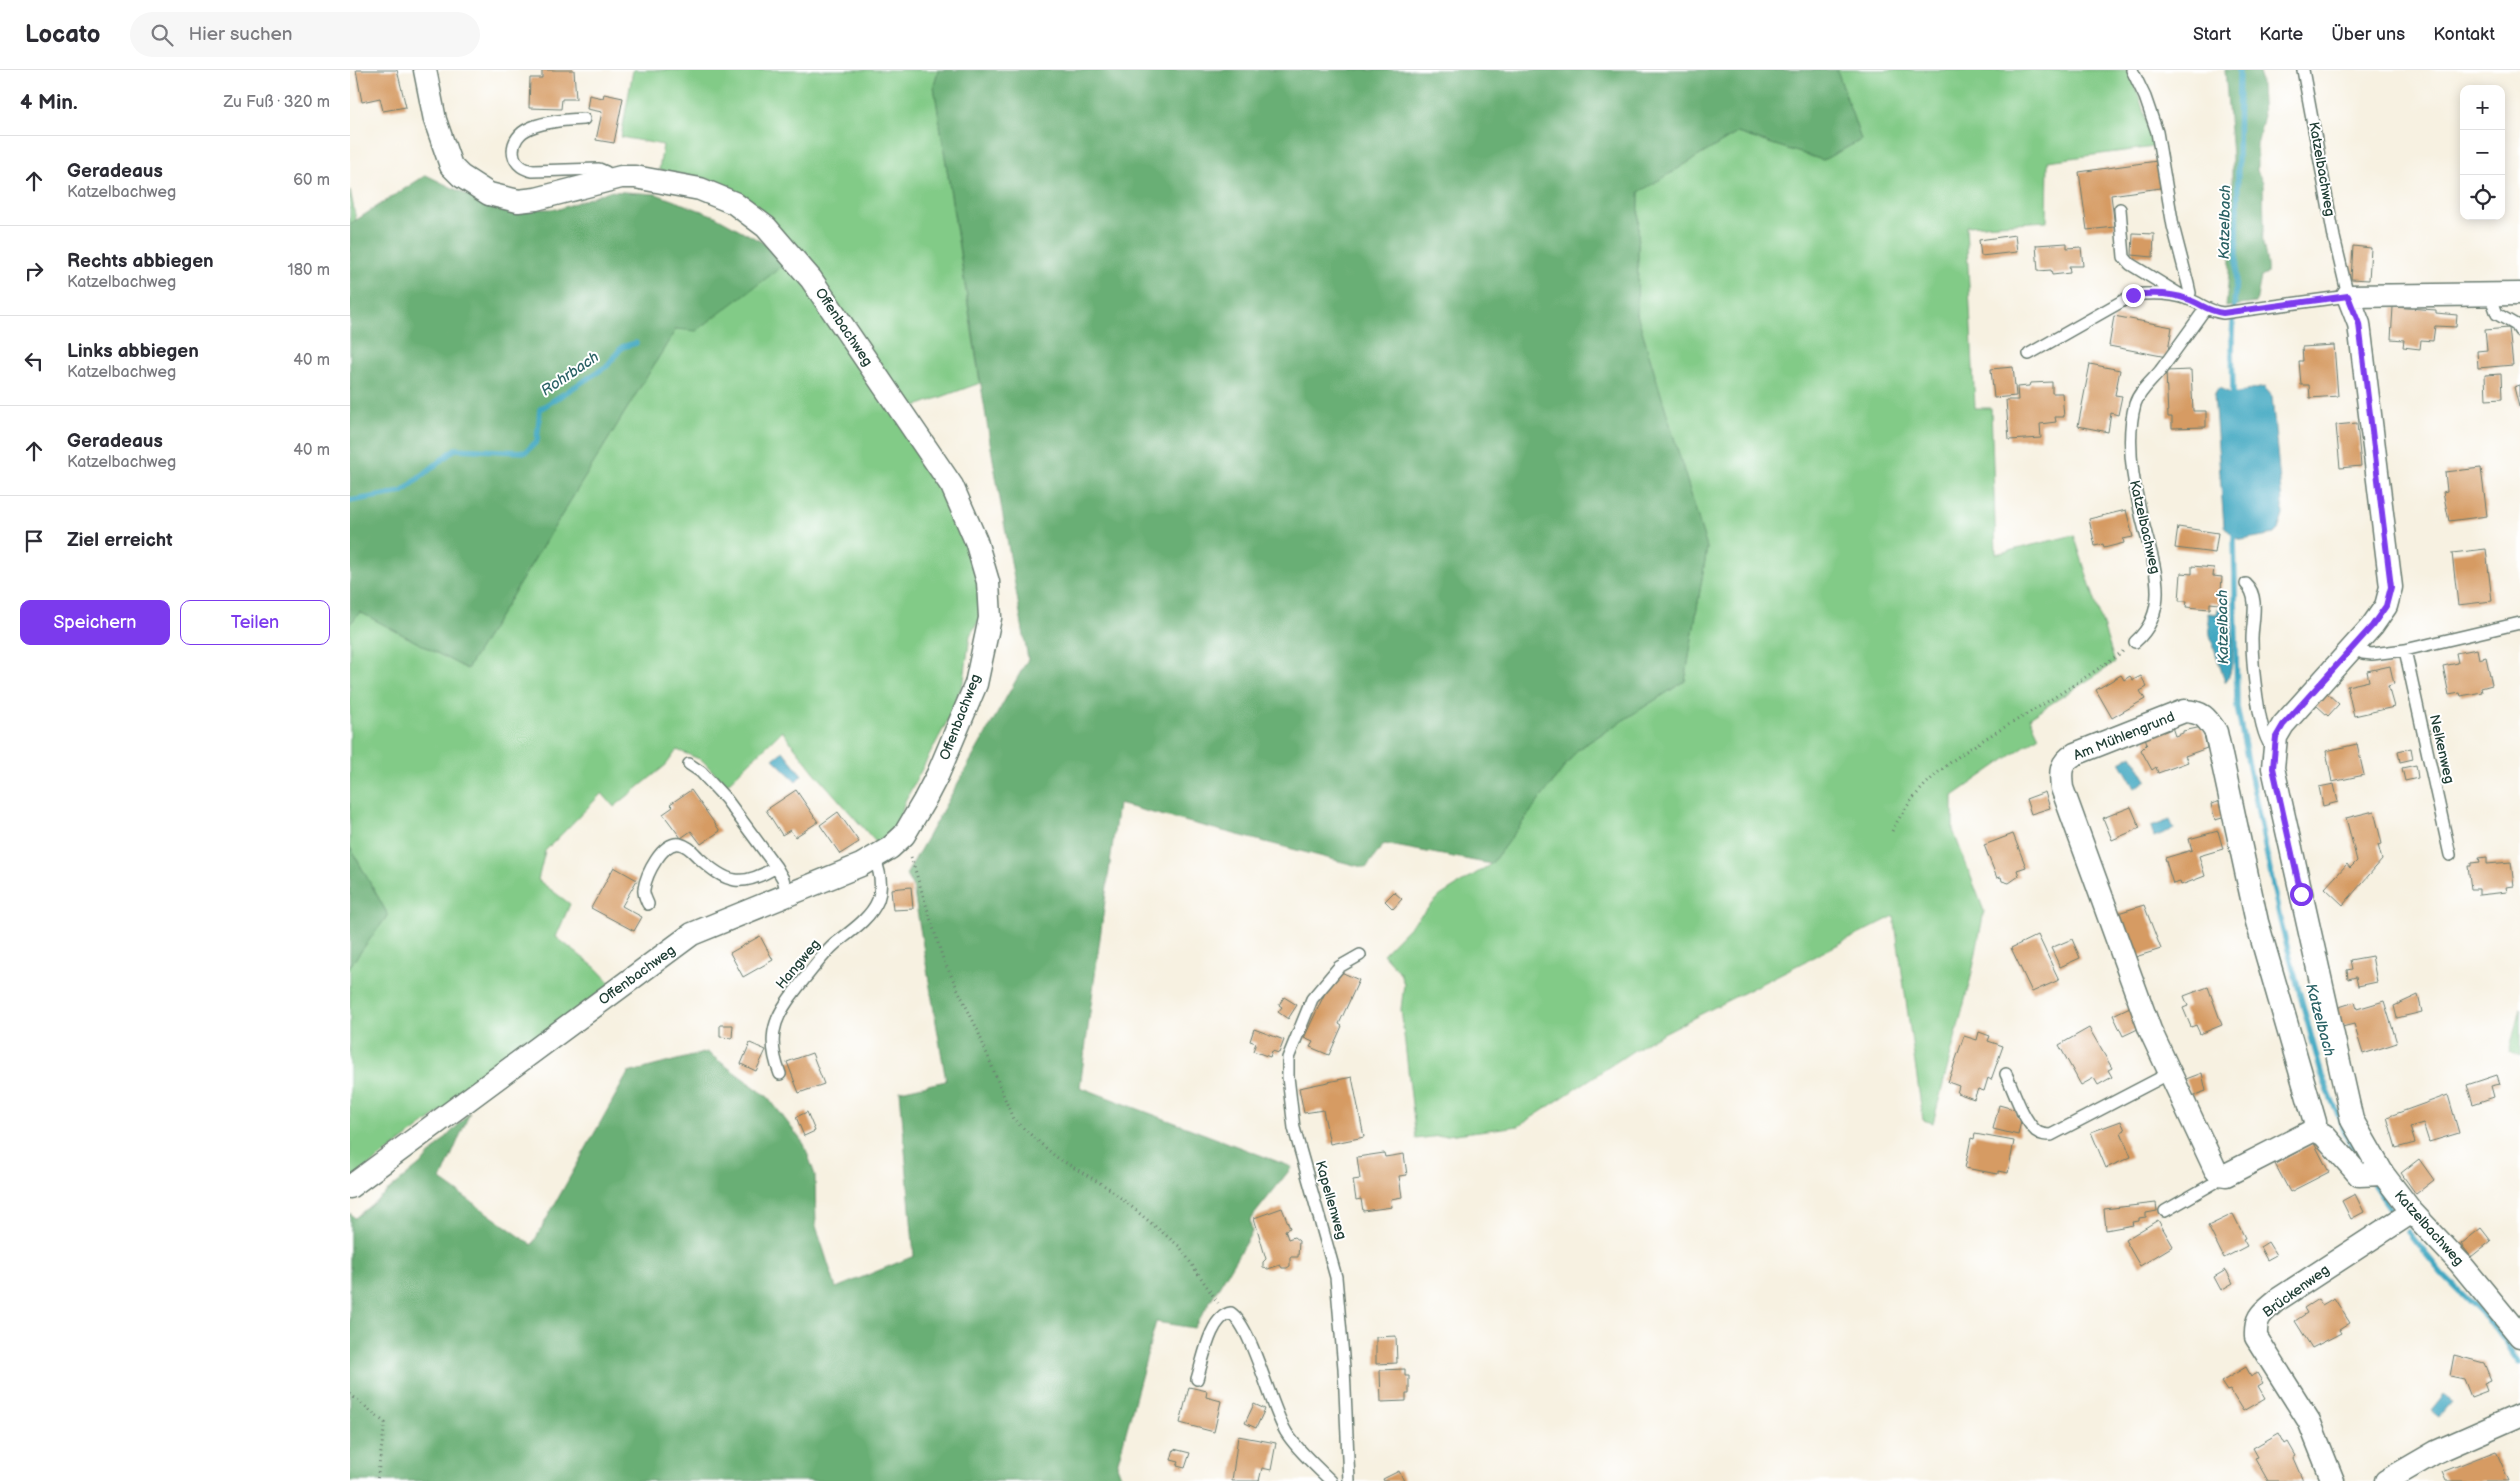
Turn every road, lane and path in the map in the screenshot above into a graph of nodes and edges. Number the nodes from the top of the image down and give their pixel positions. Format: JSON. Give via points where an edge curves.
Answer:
{"nodes":[{"id":1,"x":425,"y":70,"type":"edge"},
{"id":2,"x":2132,"y":70,"type":"edge"},
{"id":3,"x":2304,"y":70,"type":"edge"},
{"id":4,"x":584,"y":119,"type":"dead end"},
{"id":5,"x":609,"y":180,"type":"junction"},
{"id":6,"x":2120,"y":209,"type":"dead end"},
{"id":7,"x":2520,"y":294,"type":"edge"},
{"id":8,"x":2490,"y":295,"type":"junction"},
{"id":9,"x":2348,"y":296,"type":"junction"},
{"id":10,"x":2187,"y":299,"type":"junction"},
{"id":11,"x":2205,"y":309,"type":"junction"},
{"id":12,"x":2520,"y":331,"type":"edge"},
{"id":13,"x":2029,"y":354,"type":"dead end"},
{"id":14,"x":2246,"y":584,"type":"dead end"},
{"id":15,"x":2520,"y":623,"type":"edge"},
{"id":16,"x":2136,"y":642,"type":"joint"},
{"id":17,"x":2353,"y":647,"type":"junction"},
{"id":18,"x":2405,"y":650,"type":"junction"},
{"id":19,"x":2274,"y":748,"type":"junction"},
{"id":20,"x":689,"y":764,"type":"dead end"},
{"id":21,"x":1892,"y":831,"type":"dead end"},
{"id":22,"x":904,"y":834,"type":"junction"},
{"id":23,"x":2450,"y":855,"type":"dead end"},
{"id":24,"x":875,"y":859,"type":"junction"},
{"id":25,"x":776,"y":867,"type":"junction"},
{"id":26,"x":788,"y":897,"type":"junction"},
{"id":27,"x":648,"y":904,"type":"dead end"},
{"id":28,"x":1360,"y":955,"type":"dead end"},
{"id":29,"x":2170,"y":1073,"type":"junction"},
{"id":30,"x":780,"y":1074,"type":"dead end"},
{"id":31,"x":2006,"y":1074,"type":"dead end"},
{"id":32,"x":2314,"y":1130,"type":"junction"},
{"id":33,"x":2219,"y":1174,"type":"junction"},
{"id":34,"x":2383,"y":1174,"type":"junction"},
{"id":35,"x":350,"y":1187,"type":"edge"},
{"id":36,"x":2165,"y":1211,"type":"dead end"},
{"id":37,"x":2412,"y":1212,"type":"junction"},
{"id":38,"x":1226,"y":1314,"type":"junction"},
{"id":39,"x":2520,"y":1336,"type":"edge"},
{"id":40,"x":1197,"y":1378,"type":"dead end"},
{"id":41,"x":350,"y":1394,"type":"edge"},
{"id":42,"x":2520,"y":1415,"type":"edge"},
{"id":43,"x":377,"y":1481,"type":"edge"},
{"id":44,"x":1331,"y":1481,"type":"edge"},
{"id":45,"x":1349,"y":1481,"type":"edge"},
{"id":46,"x":2333,"y":1481,"type":"edge"},
{"id":47,"x":2386,"y":1481,"type":"edge"}],
"edges":[{"from":1,"to":5,"type":"street","name":"Offenbachweg","via":[[435,120],[451,166],[489,194],[527,200]]},
{"from":2,"to":10,"type":"lane","via":[[2157,132],[2173,226],[2190,293]]},
{"from":3,"to":9,"type":"lane","name":"Katzelbachweg"},
{"from":4,"to":5,"type":"lane","via":[[529,128],[520,135],[515,146],[512,154],[515,163],[522,169],[533,171],[599,169],[606,172]]},
{"from":5,"to":22,"type":"street","name":"Offenbachweg","via":[[635,177],[700,189],[734,203],[766,227],[811,279],[952,486],[976,541],[988,582],[990,618],[976,684],[938,774]]},
{"from":6,"to":10,"type":"lane","via":[[2124,257]]},
{"from":7,"to":8,"type":"street"},
{"from":8,"to":9,"type":"street"},
{"from":8,"to":12,"type":"lane","via":[[2496,314],[2516,325]]},
{"from":9,"to":11,"type":"lane","via":[[2223,313]]},
{"from":9,"to":17,"type":"street","name":"Katzelbachweg","via":[[2359,324],[2391,587],[2386,606]]},
{"from":10,"to":11,"type":"lane"},
{"from":10,"to":13,"type":"lane","via":[[2149,293],[2124,298]]},
{"from":11,"to":16,"type":"lane","name":"Katzelbachweg","via":[[2135,403],[2131,442],[2133,474],[2154,559],[2158,592],[2152,623]]},
{"from":14,"to":19,"type":"lane","via":[[2254,595],[2252,640],[2257,698],[2264,734],[2268,744]]},
{"from":15,"to":18,"type":"lane"},
{"from":16,"to":21,"type":"path","via":[[2085,679],[1959,755],[1918,792]]},
{"from":17,"to":18,"type":"lane","via":[[2372,654]]},
{"from":17,"to":19,"type":"street","name":"Katzelbachweg","via":[[2283,725]]},
{"from":18,"to":23,"type":"lane","name":"Nelkenweg"},
{"from":19,"to":34,"type":"street","name":"Katzelbachweg","via":[[2273,768],[2352,1120]]},
{"from":20,"to":25,"type":"lane","via":[[726,799]]},
{"from":22,"to":24,"type":"street","name":"Offenbachweg"},
{"from":22,"to":38,"type":"path","via":[[943,959],[977,1029],[1013,1119],[1056,1157],[1110,1189],[1180,1247]]},
{"from":24,"to":26,"type":"street","name":"Offenbachweg"},
{"from":24,"to":30,"type":"lane","name":"Hangweg","via":[[881,887],[872,911],[823,956],[776,1016],[773,1048]]},
{"from":25,"to":26,"type":"lane"},
{"from":25,"to":27,"type":"lane","via":[[748,881],[734,881],[687,846],[677,844],[667,848],[648,876],[644,894]]},
{"from":26,"to":35,"type":"street","name":"Offenbachweg","via":[[692,934]]},
{"from":28,"to":45,"type":"lane","name":"Kapellenweg","via":[[1339,967],[1312,999],[1288,1058],[1294,1128],[1336,1277]]},
{"from":29,"to":31,"type":"lane","via":[[2051,1135],[2036,1131]]},
{"from":29,"to":32,"type":"street","name":"Am Mühlengrund","via":[[2105,912],[2062,788],[2060,771],[2065,760],[2075,754],[2184,711],[2197,711],[2208,719],[2216,732],[2257,922],[2315,1122]]},
{"from":29,"to":33,"type":"street","name":"Am Mühlengrund"},
{"from":32,"to":33,"type":"street","via":[[2226,1175]]},
{"from":32,"to":34,"type":"street","via":[[2324,1135],[2360,1175]]},
{"from":33,"to":36,"type":"lane","via":[[2214,1183]]},
{"from":34,"to":37,"type":"street","name":"Katzelbachweg"},
{"from":37,"to":39,"type":"street","name":"Katzelbachweg","via":[[2460,1263]]},
{"from":37,"to":46,"type":"street","name":"Brückenweg","via":[[2277,1300],[2255,1324],[2256,1336],[2309,1421]]},
{"from":38,"to":40,"type":"lane","via":[[1213,1326]]},
{"from":38,"to":44,"type":"lane","via":[[1231,1313],[1238,1320],[1286,1432]]},
{"from":41,"to":43,"type":"path","via":[[385,1423]]},
{"from":42,"to":47,"type":"street","via":[[2436,1452]]}]}
